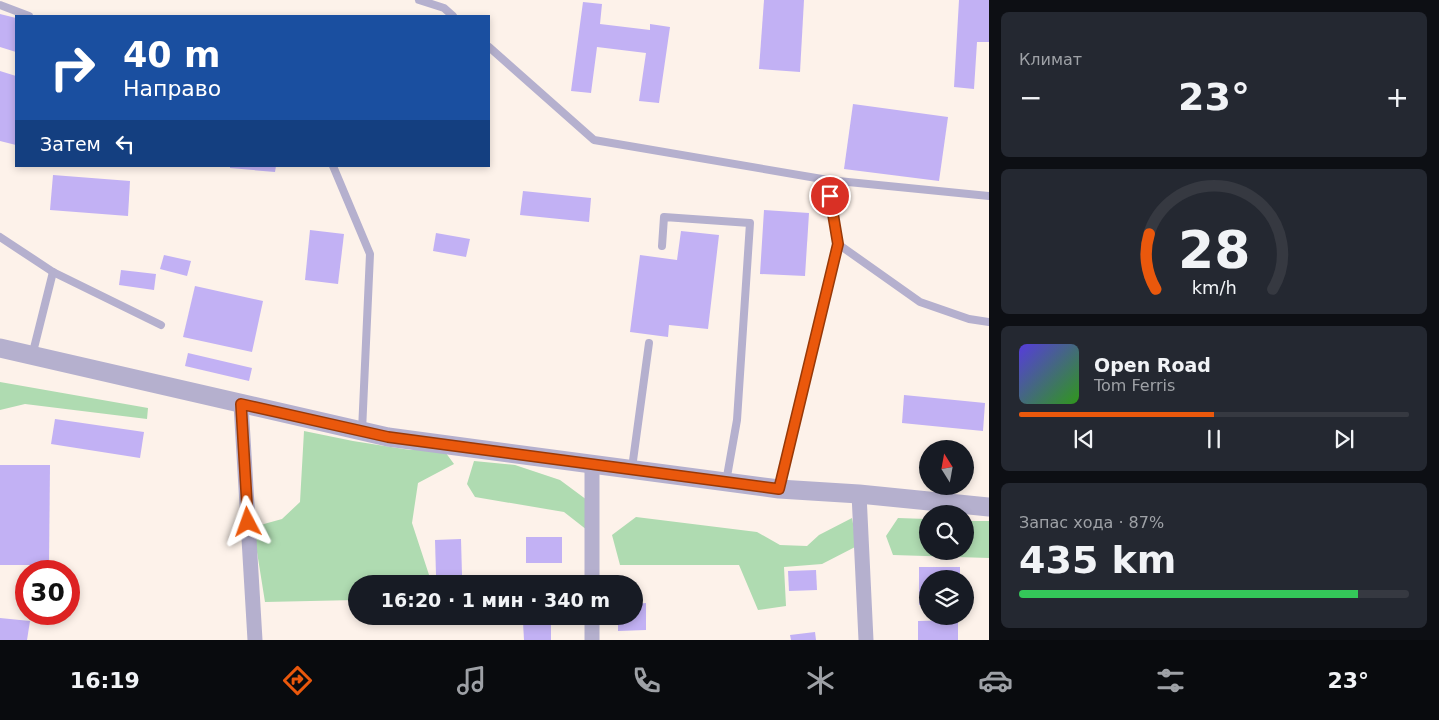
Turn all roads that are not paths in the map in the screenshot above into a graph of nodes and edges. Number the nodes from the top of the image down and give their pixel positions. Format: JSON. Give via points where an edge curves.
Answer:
{"nodes":[{"id":1,"x":419,"y":0,"type":"edge"},
{"id":2,"x":0,"y":5,"type":"edge"},
{"id":3,"x":26,"y":15,"type":"edge"},
{"id":4,"x":453,"y":15,"type":"edge"},
{"id":5,"x":490,"y":48,"type":"edge"},
{"id":6,"x":333,"y":167,"type":"edge"},
{"id":7,"x":828,"y":180,"type":"junction"},
{"id":8,"x":989,"y":196,"type":"edge"},
{"id":9,"x":0,"y":237,"type":"edge"},
{"id":10,"x":838,"y":244,"type":"junction"},
{"id":11,"x":662,"y":246,"type":"dead end"},
{"id":12,"x":53,"y":272,"type":"junction"},
{"id":13,"x":989,"y":322,"type":"edge"},
{"id":14,"x":161,"y":325,"type":"dead end"},
{"id":15,"x":649,"y":343,"type":"dead end"},
{"id":16,"x":0,"y":348,"type":"edge"},
{"id":17,"x":32,"y":356,"type":"junction"},
{"id":18,"x":241,"y":404,"type":"junction"},
{"id":19,"x":362,"y":431,"type":"junction"},
{"id":20,"x":592,"y":465,"type":"junction"},
{"id":21,"x":631,"y":470,"type":"junction"},
{"id":22,"x":726,"y":482,"type":"junction"},
{"id":23,"x":779,"y":489,"type":"junction"},
{"id":24,"x":859,"y":494,"type":"junction"},
{"id":25,"x":989,"y":507,"type":"edge"},
{"id":26,"x":592,"y":575,"type":"edge"},
{"id":27,"x":592,"y":625,"type":"edge"},
{"id":28,"x":255,"y":640,"type":"edge"},
{"id":29,"x":592,"y":640,"type":"edge"},
{"id":30,"x":866,"y":640,"type":"edge"}],
"edges":[{"from":1,"to":4,"type":"lane","via":[[444,8]]},
{"from":2,"to":3,"type":"lane"},
{"from":5,"to":7,"type":"lane","via":[[594,140]]},
{"from":6,"to":19,"type":"lane","via":[[370,254]]},
{"from":7,"to":8,"type":"lane"},
{"from":7,"to":10,"type":"lane"},
{"from":9,"to":12,"type":"lane"},
{"from":10,"to":13,"type":"lane","via":[[920,302]]},
{"from":10,"to":23,"type":"lane"},
{"from":11,"to":22,"type":"lane","via":[[664,217],[750,224],[737,420]]},
{"from":12,"to":14,"type":"lane"},
{"from":12,"to":17,"type":"lane"},
{"from":15,"to":21,"type":"lane"},
{"from":16,"to":17,"type":"street"},
{"from":17,"to":18,"type":"street"},
{"from":18,"to":19,"type":"street"},
{"from":18,"to":28,"type":"street"},
{"from":19,"to":20,"type":"street"},
{"from":20,"to":21,"type":"street"},
{"from":20,"to":26,"type":"street"},
{"from":21,"to":22,"type":"street"},
{"from":22,"to":23,"type":"street"},
{"from":23,"to":24,"type":"street"},
{"from":24,"to":25,"type":"street"},
{"from":24,"to":30,"type":"street"},
{"from":27,"to":29,"type":"street"}]}
